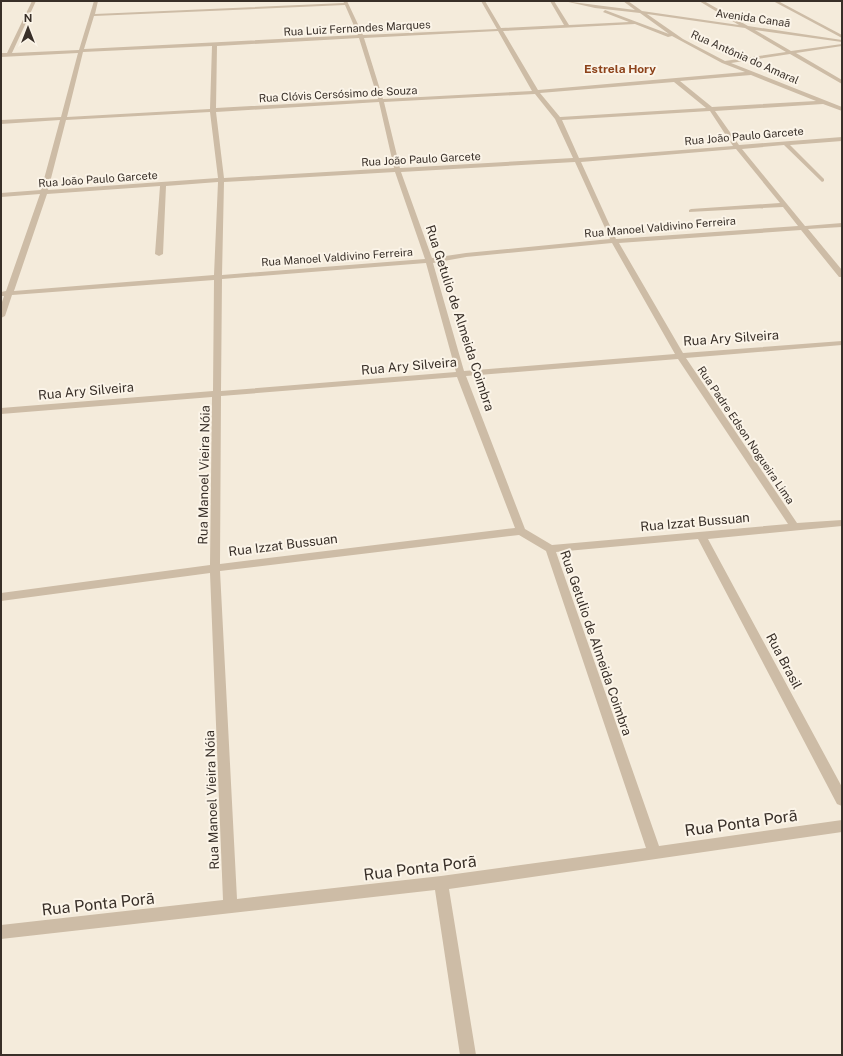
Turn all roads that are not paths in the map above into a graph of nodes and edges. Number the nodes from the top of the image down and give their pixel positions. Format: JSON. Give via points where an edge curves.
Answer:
{"nodes":[{"id":1,"x":34,"y":1,"type":"edge"},
{"id":2,"x":96,"y":1,"type":"edge"},
{"id":3,"x":483,"y":1,"type":"edge"},
{"id":4,"x":552,"y":1,"type":"edge"},
{"id":5,"x":566,"y":1,"type":"edge"},
{"id":6,"x":626,"y":1,"type":"edge"},
{"id":7,"x":701,"y":1,"type":"edge"},
{"id":8,"x":775,"y":1,"type":"edge"},
{"id":9,"x":346,"y":2,"type":"edge"},
{"id":10,"x":618,"y":2,"type":"dead end"},
{"id":11,"x":610,"y":3,"type":"dead end"},
{"id":12,"x":588,"y":5,"type":"junction"},
{"id":13,"x":595,"y":7,"type":"junction"},
{"id":14,"x":641,"y":12,"type":"junction"},
{"id":15,"x":93,"y":15,"type":"junction"},
{"id":16,"x":634,"y":23,"type":"junction"},
{"id":17,"x":744,"y":26,"type":"junction"},
{"id":18,"x":568,"y":27,"type":"junction"},
{"id":19,"x":500,"y":31,"type":"junction"},
{"id":20,"x":361,"y":37,"type":"junction"},
{"id":21,"x":842,"y":37,"type":"edge"},
{"id":22,"x":681,"y":40,"type":"junction"},
{"id":23,"x":842,"y":41,"type":"edge"},
{"id":24,"x":215,"y":45,"type":"junction"},
{"id":25,"x":842,"y":45,"type":"edge"},
{"id":26,"x":81,"y":52,"type":"junction"},
{"id":27,"x":791,"y":53,"type":"junction"},
{"id":28,"x":9,"y":55,"type":"junction"},
{"id":29,"x":1,"y":56,"type":"edge"},
{"id":30,"x":724,"y":62,"type":"junction"},
{"id":31,"x":754,"y":73,"type":"junction"},
{"id":32,"x":676,"y":80,"type":"junction"},
{"id":33,"x":842,"y":82,"type":"edge"},
{"id":34,"x":536,"y":92,"type":"junction"},
{"id":35,"x":381,"y":101,"type":"junction"},
{"id":36,"x":823,"y":102,"type":"junction"},
{"id":37,"x":711,"y":109,"type":"junction"},
{"id":38,"x":842,"y":109,"type":"edge"},
{"id":39,"x":213,"y":110,"type":"junction"},
{"id":40,"x":64,"y":118,"type":"junction"},
{"id":41,"x":558,"y":119,"type":"junction"},
{"id":42,"x":1,"y":122,"type":"edge"},
{"id":43,"x":842,"y":139,"type":"edge"},
{"id":44,"x":785,"y":143,"type":"junction"},
{"id":45,"x":737,"y":147,"type":"junction"},
{"id":46,"x":578,"y":160,"type":"junction"},
{"id":47,"x":398,"y":170,"type":"junction"},
{"id":48,"x":221,"y":180,"type":"junction"},
{"id":49,"x":822,"y":180,"type":"dead end"},
{"id":50,"x":163,"y":184,"type":"junction"},
{"id":51,"x":44,"y":192,"type":"junction"},
{"id":52,"x":1,"y":194,"type":"edge"},
{"id":53,"x":784,"y":205,"type":"junction"},
{"id":54,"x":692,"y":211,"type":"dead end"},
{"id":55,"x":842,"y":225,"type":"edge"},
{"id":56,"x":806,"y":229,"type":"junction"},
{"id":57,"x":614,"y":241,"type":"junction"},
{"id":58,"x":159,"y":254,"type":"dead end"},
{"id":59,"x":429,"y":261,"type":"junction"},
{"id":60,"x":842,"y":275,"type":"edge"},
{"id":61,"x":218,"y":276,"type":"junction"},
{"id":62,"x":1,"y":294,"type":"edge"},
{"id":63,"x":10,"y":294,"type":"junction"},
{"id":64,"x":1,"y":316,"type":"edge"},
{"id":65,"x":842,"y":343,"type":"edge"},
{"id":66,"x":680,"y":355,"type":"junction"},
{"id":67,"x":462,"y":375,"type":"junction"},
{"id":68,"x":218,"y":394,"type":"junction"},
{"id":69,"x":1,"y":411,"type":"edge"},
{"id":70,"x":842,"y":522,"type":"edge"},
{"id":71,"x":794,"y":526,"type":"junction"},
{"id":72,"x":521,"y":531,"type":"junction"},
{"id":73,"x":701,"y":535,"type":"junction"},
{"id":74,"x":550,"y":549,"type":"junction"},
{"id":75,"x":215,"y":568,"type":"junction"},
{"id":76,"x":1,"y":597,"type":"edge"},
{"id":77,"x":842,"y":800,"type":"edge"},
{"id":78,"x":842,"y":826,"type":"edge"},
{"id":79,"x":654,"y":852,"type":"junction"},
{"id":80,"x":441,"y":883,"type":"junction"},
{"id":81,"x":230,"y":906,"type":"junction"},
{"id":82,"x":1,"y":932,"type":"edge"},
{"id":83,"x":468,"y":1055,"type":"edge"}],
"edges":[{"from":1,"to":28,"type":"street"},
{"from":2,"to":15,"type":"street"},
{"from":3,"to":19,"type":"street","name":"Rua Padre Edson Nogueira Lima"},
{"from":4,"to":18,"type":"street"},
{"from":5,"to":12,"type":"street","name":"Avenida Canaã"},
{"from":6,"to":10,"type":"street"},
{"from":6,"to":14,"type":"street","name":"Rua Antônia do Amaral"},
{"from":7,"to":17,"type":"street"},
{"from":8,"to":21,"type":"street"},
{"from":9,"to":15,"type":"street"},
{"from":9,"to":20,"type":"street","name":"Rua Getulio de Almeida Coimbra"},
{"from":11,"to":12,"type":"street"},
{"from":12,"to":13,"type":"street","name":"Avenida Canaã"},
{"from":13,"to":14,"type":"street","name":"Avenida Canaã"},
{"from":13,"to":16,"type":"street"},
{"from":14,"to":17,"type":"street","name":"Avenida Canaã"},
{"from":14,"to":22,"type":"street","name":"Rua Antônia do Amaral"},
{"from":15,"to":26,"type":"street"},
{"from":16,"to":18,"type":"street","name":"Rua Luiz Fernandes Marques"},
{"from":16,"to":22,"type":"street"},
{"from":17,"to":23,"type":"street","name":"Avenida Canaã"},
{"from":17,"to":27,"type":"street"},
{"from":18,"to":19,"type":"street","name":"Rua Luiz Fernandes Marques"},
{"from":19,"to":20,"type":"street","name":"Rua Luiz Fernandes Marques"},
{"from":19,"to":34,"type":"street","name":"Rua Padre Edson Nogueira Lima"},
{"from":20,"to":24,"type":"street","name":"Rua Luiz Fernandes Marques"},
{"from":20,"to":35,"type":"street","name":"Rua Getulio de Almeida Coimbra"},
{"from":22,"to":30,"type":"street","name":"Rua Antônia do Amaral"},
{"from":24,"to":26,"type":"street","name":"Rua Luiz Fernandes Marques"},
{"from":24,"to":39,"type":"street","name":"Rua Manoel Vieira Nóia"},
{"from":25,"to":27,"type":"street"},
{"from":26,"to":28,"type":"street"},
{"from":26,"to":40,"type":"street"},
{"from":27,"to":30,"type":"street"},
{"from":27,"to":33,"type":"street"},
{"from":28,"to":29,"type":"street"},
{"from":30,"to":31,"type":"street","name":"Rua Antônia do Amaral"},
{"from":31,"to":32,"type":"street","name":"Rua Clóvis Cersósimo de Souza"},
{"from":31,"to":36,"type":"street","name":"Rua Antônia do Amaral"},
{"from":32,"to":34,"type":"street","name":"Rua Clóvis Cersósimo de Souza"},
{"from":32,"to":37,"type":"street"},
{"from":34,"to":35,"type":"street","name":"Rua Clóvis Cersósimo de Souza"},
{"from":34,"to":41,"type":"street","name":"Rua Padre Edson Nogueira Lima"},
{"from":35,"to":39,"type":"street","name":"Rua Clóvis Cersósimo de Souza"},
{"from":35,"to":47,"type":"street","name":"Rua Getulio de Almeida Coimbra"},
{"from":36,"to":37,"type":"street"},
{"from":36,"to":38,"type":"street","name":"Rua Antônia do Amaral"},
{"from":37,"to":41,"type":"street"},
{"from":37,"to":45,"type":"street"},
{"from":39,"to":40,"type":"street","name":"Rua Clóvis Cersósimo de Souza"},
{"from":39,"to":48,"type":"street","name":"Rua Manoel Vieira Nóia"},
{"from":40,"to":42,"type":"street","name":"Rua Clóvis Cersósimo de Souza"},
{"from":40,"to":51,"type":"street"},
{"from":41,"to":46,"type":"street","name":"Rua Padre Edson Nogueira Lima"},
{"from":43,"to":44,"type":"street","name":"Rua João Paulo Garcete"},
{"from":44,"to":45,"type":"street","name":"Rua João Paulo Garcete"},
{"from":44,"to":49,"type":"street"},
{"from":45,"to":46,"type":"street","name":"Rua João Paulo Garcete"},
{"from":45,"to":53,"type":"street"},
{"from":46,"to":47,"type":"street","name":"Rua João Paulo Garcete"},
{"from":46,"to":57,"type":"street","name":"Rua Padre Edson Nogueira Lima"},
{"from":47,"to":48,"type":"street","name":"Rua João Paulo Garcete"},
{"from":47,"to":59,"type":"street","name":"Rua Getulio de Almeida Coimbra"},
{"from":48,"to":50,"type":"street","name":"Rua João Paulo Garcete"},
{"from":48,"to":61,"type":"street","name":"Rua Manoel Vieira Nóia"},
{"from":50,"to":51,"type":"street","name":"Rua João Paulo Garcete"},
{"from":50,"to":58,"type":"street"},
{"from":51,"to":52,"type":"street","name":"Rua João Paulo Garcete"},
{"from":51,"to":63,"type":"street"},
{"from":53,"to":54,"type":"street"},
{"from":53,"to":56,"type":"street"},
{"from":55,"to":56,"type":"street","name":"Rua Manoel Valdivino Ferreira"},
{"from":56,"to":57,"type":"street","name":"Rua Manoel Valdivino Ferreira","via":[[786,228]]},
{"from":56,"to":60,"type":"street"},
{"from":57,"to":59,"type":"street","name":"Rua Manoel Valdivino Ferreira","via":[[466,254]]},
{"from":57,"to":66,"type":"street","name":"Rua Padre Edson Nogueira Lima"},
{"from":59,"to":61,"type":"street","name":"Rua Manoel Valdivino Ferreira"},
{"from":59,"to":67,"type":"street","name":"Rua Getulio de Almeida Coimbra"},
{"from":61,"to":63,"type":"street","name":"Rua Manoel Valdivino Ferreira"},
{"from":61,"to":68,"type":"street","name":"Rua Manoel Vieira Nóia"},
{"from":62,"to":63,"type":"street","name":"Rua Manoel Valdivino Ferreira"},
{"from":63,"to":64,"type":"street"},
{"from":65,"to":66,"type":"street","name":"Rua Ary Silveira"},
{"from":66,"to":67,"type":"street","name":"Rua Ary Silveira"},
{"from":66,"to":71,"type":"street","name":"Rua Padre Edson Nogueira Lima"},
{"from":67,"to":68,"type":"street","name":"Rua Ary Silveira"},
{"from":67,"to":72,"type":"street","name":"Rua Getulio de Almeida Coimbra"},
{"from":68,"to":69,"type":"street","name":"Rua Ary Silveira"},
{"from":68,"to":75,"type":"street","name":"Rua Manoel Vieira Nóia"},
{"from":70,"to":71,"type":"street","name":"Rua Izzat Bussuan"},
{"from":71,"to":73,"type":"street","name":"Rua Izzat Bussuan"},
{"from":72,"to":74,"type":"street","name":"Rua Getulio de Almeida Coimbra"},
{"from":72,"to":75,"type":"street","name":"Rua Izzat Bussuan"},
{"from":73,"to":74,"type":"street","name":"Rua Izzat Bussuan"},
{"from":73,"to":77,"type":"street","name":"Rua Brasil"},
{"from":74,"to":79,"type":"street","name":"Rua Getulio de Almeida Coimbra"},
{"from":75,"to":76,"type":"street","name":"Rua Izzat Bussuan"},
{"from":75,"to":81,"type":"street","name":"Rua Manoel Vieira Nóia"},
{"from":78,"to":79,"type":"street","name":"Rua Ponta Porã"},
{"from":79,"to":80,"type":"street","name":"Rua Ponta Porã"},
{"from":80,"to":81,"type":"street","name":"Rua Ponta Porã"},
{"from":80,"to":83,"type":"street"},
{"from":81,"to":82,"type":"street","name":"Rua Ponta Porã"}]}
